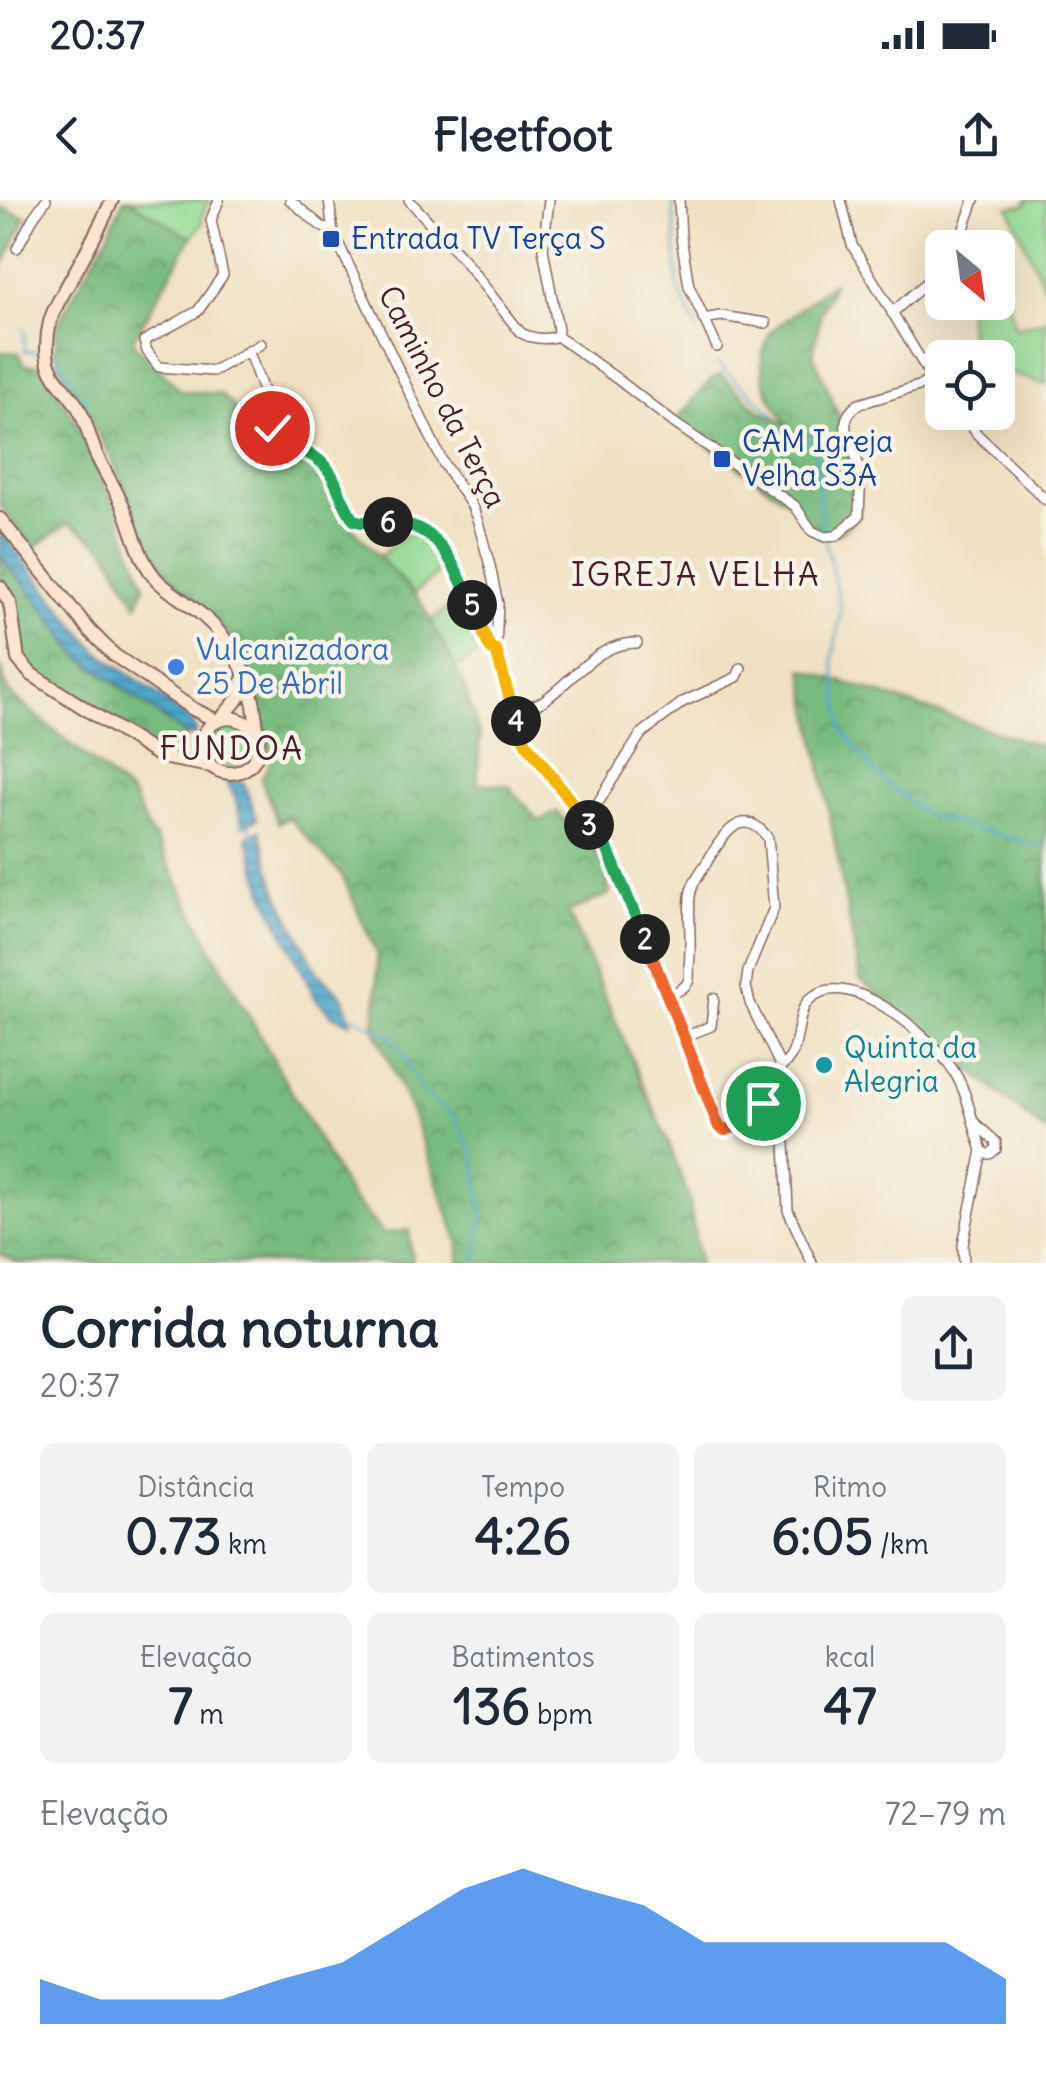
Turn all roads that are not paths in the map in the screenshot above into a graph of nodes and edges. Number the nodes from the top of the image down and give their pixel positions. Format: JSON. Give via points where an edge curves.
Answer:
{"nodes":[{"id":1,"x":46,"y":200,"type":"edge"},
{"id":2,"x":112,"y":200,"type":"edge"},
{"id":3,"x":219,"y":200,"type":"edge"},
{"id":4,"x":290,"y":200,"type":"edge"},
{"id":5,"x":329,"y":200,"type":"edge"},
{"id":6,"x":409,"y":200,"type":"edge"},
{"id":7,"x":549,"y":200,"type":"edge"},
{"id":8,"x":679,"y":200,"type":"edge"},
{"id":9,"x":841,"y":200,"type":"edge"},
{"id":10,"x":974,"y":200,"type":"edge"},
{"id":11,"x":964,"y":230,"type":"edge"},
{"id":12,"x":333,"y":232,"type":"junction"},
{"id":13,"x":18,"y":248,"type":"dead end"},
{"id":14,"x":925,"y":284,"type":"edge"},
{"id":15,"x":892,"y":313,"type":"junction"},
{"id":16,"x":703,"y":319,"type":"junction"},
{"id":17,"x":766,"y":323,"type":"dead end"},
{"id":18,"x":557,"y":336,"type":"junction"},
{"id":19,"x":261,"y":344,"type":"dead end"},
{"id":20,"x":717,"y":347,"type":"dead end"},
{"id":21,"x":248,"y":350,"type":"junction"},
{"id":22,"x":925,"y":367,"type":"edge"},
{"id":23,"x":925,"y":382,"type":"edge"},
{"id":24,"x":973,"y":430,"type":"edge"},
{"id":25,"x":1045,"y":498,"type":"edge"},
{"id":26,"x":0,"y":519,"type":"edge"},
{"id":27,"x":0,"y":587,"type":"edge"},
{"id":28,"x":636,"y":643,"type":"dead end"},
{"id":29,"x":496,"y":650,"type":"junction"},
{"id":30,"x":741,"y":668,"type":"dead end"},
{"id":31,"x":242,"y":670,"type":"junction"},
{"id":32,"x":193,"y":709,"type":"junction"},
{"id":33,"x":512,"y":710,"type":"junction"},
{"id":34,"x":219,"y":720,"type":"junction"},
{"id":35,"x":256,"y":735,"type":"junction"},
{"id":36,"x":203,"y":739,"type":"junction"},
{"id":37,"x":177,"y":760,"type":"junction"},
{"id":38,"x":216,"y":769,"type":"junction"},
{"id":39,"x":586,"y":822,"type":"junction"},
{"id":40,"x":668,"y":995,"type":"junction"},
{"id":41,"x":714,"y":998,"type":"dead end"},
{"id":42,"x":684,"y":1037,"type":"junction"},
{"id":43,"x":781,"y":1067,"type":"junction"},
{"id":44,"x":763,"y":1103,"type":"junction"},
{"id":45,"x":976,"y":1124,"type":"junction"},
{"id":46,"x":982,"y":1150,"type":"junction"},
{"id":47,"x":812,"y":1263,"type":"edge"},
{"id":48,"x":964,"y":1263,"type":"edge"}],
"edges":[{"from":1,"to":13,"type":"street"},
{"from":2,"to":31,"type":"main road","via":[[51,317],[49,364],[81,412],[147,567],[224,637]]},
{"from":3,"to":21,"type":"street","via":[[211,220],[222,275],[198,311],[144,342],[159,366],[204,371]]},
{"from":4,"to":12,"type":"street"},
{"from":5,"to":12,"type":"street","name":"Caminho da Terça"},
{"from":6,"to":18,"type":"street","via":[[520,332]]},
{"from":7,"to":18,"type":"street","via":[[542,249]]},
{"from":8,"to":16,"type":"street","via":[[689,286]]},
{"from":9,"to":15,"type":"street","via":[[849,237]]},
{"from":10,"to":11,"type":"street"},
{"from":12,"to":29,"type":"street","name":"Caminho da Terça","via":[[478,522],[498,604]]},
{"from":14,"to":15,"type":"street"},
{"from":15,"to":22,"type":"street"},
{"from":16,"to":17,"type":"street"},
{"from":16,"to":20,"type":"street"},
{"from":18,"to":23,"type":"street","via":[[795,506],[826,537],[859,516],[860,473],[847,415],[859,404]]},
{"from":19,"to":21,"type":"street"},
{"from":21,"to":29,"type":"street","via":[[278,438],[324,463],[354,520],[407,524],[439,544]]},
{"from":24,"to":25,"type":"street"},
{"from":26,"to":32,"type":"main road","via":[[114,655]]},
{"from":27,"to":37,"type":"main road","via":[[10,603],[24,669],[161,757]]},
{"from":28,"to":33,"type":"street","via":[[596,656],[542,702]]},
{"from":29,"to":33,"type":"street","name":"Caminho da Terça"},
{"from":30,"to":39,"type":"street","via":[[642,734]]},
{"from":31,"to":34,"type":"main road","via":[[241,696]]},
{"from":31,"to":35,"type":"main road"},
{"from":32,"to":34,"type":"main road"},
{"from":32,"to":36,"type":"main road"},
{"from":33,"to":39,"type":"street","name":"Caminho da Terça","via":[[526,743]]},
{"from":34,"to":35,"type":"main road","via":[[242,720]]},
{"from":34,"to":36,"type":"main road"},
{"from":35,"to":38,"type":"main road","via":[[250,766],[240,772]]},
{"from":36,"to":37,"type":"main road"},
{"from":36,"to":38,"type":"main road","via":[[204,756]]},
{"from":37,"to":38,"type":"main road"},
{"from":39,"to":40,"type":"street","name":"Caminho da Terça","via":[[607,848]]},
{"from":40,"to":42,"type":"street","name":"Caminho da Terça"},
{"from":40,"to":43,"type":"street","via":[[688,983],[693,883],[727,830],[753,824],[768,838],[774,908],[746,986]]},
{"from":41,"to":42,"type":"street","via":[[711,1026]]},
{"from":42,"to":44,"type":"street","name":"Caminho da Terça","via":[[719,1127],[731,1128]]},
{"from":43,"to":44,"type":"street"},
{"from":43,"to":45,"type":"street","via":[[792,1054],[806,1003],[822,992],[849,992],[916,1030],[949,1064]]},
{"from":44,"to":47,"type":"street","via":[[785,1143],[788,1210]]},
{"from":45,"to":46,"type":"street"},
{"from":45,"to":46,"type":"street","via":[[997,1145],[990,1154]]},
{"from":46,"to":48,"type":"street"}]}
